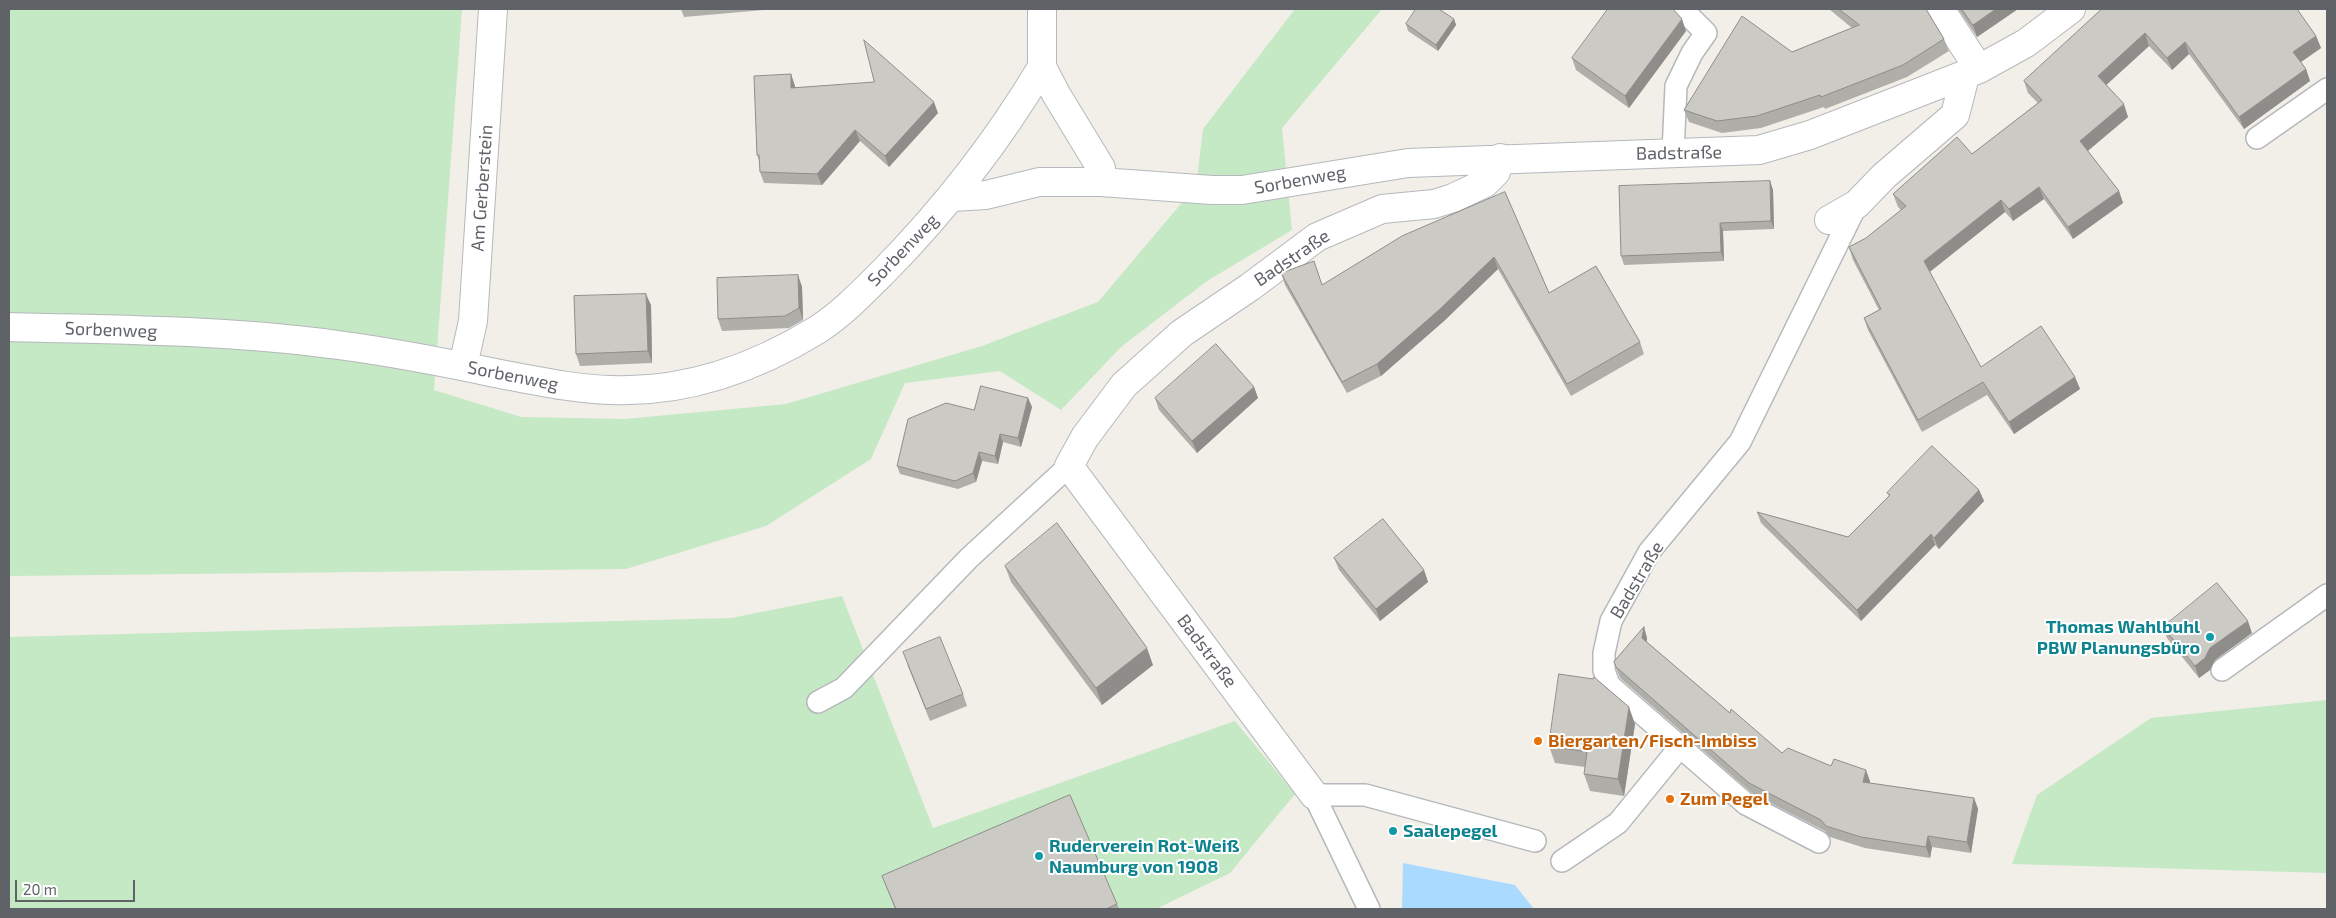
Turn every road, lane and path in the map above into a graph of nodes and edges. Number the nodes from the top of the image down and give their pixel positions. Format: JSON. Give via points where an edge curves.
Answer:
{"nodes":[{"id":1,"x":493,"y":9,"type":"edge"},
{"id":2,"x":1042,"y":9,"type":"edge"},
{"id":3,"x":1682,"y":9,"type":"edge"},
{"id":4,"x":1940,"y":9,"type":"edge"},
{"id":5,"x":2071,"y":9,"type":"edge"},
{"id":6,"x":1042,"y":67,"type":"junction"},
{"id":7,"x":1972,"y":72,"type":"junction"},
{"id":8,"x":2327,"y":89,"type":"edge"},
{"id":9,"x":2257,"y":138,"type":"dead end"},
{"id":10,"x":1674,"y":153,"type":"junction"},
{"id":11,"x":1500,"y":158,"type":"junction"},
{"id":12,"x":1101,"y":182,"type":"junction"},
{"id":13,"x":952,"y":197,"type":"junction"},
{"id":14,"x":1857,"y":204,"type":"junction"},
{"id":15,"x":1829,"y":220,"type":"dead end"},
{"id":16,"x":9,"y":327,"type":"edge"},
{"id":17,"x":463,"y":366,"type":"junction"},
{"id":18,"x":1069,"y":466,"type":"junction"},
{"id":19,"x":2327,"y":595,"type":"edge"},
{"id":20,"x":2222,"y":670,"type":"dead end"},
{"id":21,"x":818,"y":702,"type":"dead end"},
{"id":22,"x":1680,"y":747,"type":"junction"},
{"id":23,"x":1314,"y":795,"type":"junction"},
{"id":24,"x":1535,"y":841,"type":"dead end"},
{"id":25,"x":1819,"y":842,"type":"dead end"},
{"id":26,"x":1562,"y":861,"type":"dead end"},
{"id":27,"x":1369,"y":909,"type":"edge"}],
"edges":[{"from":1,"to":17,"type":"street","name":"Am Gerberstein","via":[[473,321]]},
{"from":2,"to":6,"type":"street"},
{"from":3,"to":10,"type":"lane","via":[[1706,33],[1676,86]]},
{"from":4,"to":7,"type":"street"},
{"from":5,"to":7,"type":"street","name":"Badstraße","via":[[2026,43]]},
{"from":6,"to":12,"type":"street","via":[[1101,168]]},
{"from":6,"to":13,"type":"street","name":"Sorbenweg","via":[[1023,99]]},
{"from":7,"to":10,"type":"street","name":"Badstraße","via":[[1784,144],[1741,151]]},
{"from":7,"to":14,"type":"street","name":"Badstraße","via":[[1955,115],[1884,176]]},
{"from":8,"to":9,"type":"lane"},
{"from":10,"to":11,"type":"street","name":"Badstraße"},
{"from":11,"to":12,"type":"street","name":"Sorbenweg","via":[[1408,163],[1242,190]]},
{"from":11,"to":18,"type":"street","name":"Badstraße","via":[[1496,172],[1485,183],[1453,198],[1434,204],[1382,209],[1317,237],[1182,333],[1124,385],[1085,437]]},
{"from":12,"to":13,"type":"street","name":"Sorbenweg","via":[[1039,182],[986,195]]},
{"from":13,"to":17,"type":"street","name":"Sorbenweg","via":[[924,230],[843,310],[819,329],[728,374],[684,385],[611,390],[562,386]]},
{"from":14,"to":15,"type":"street","name":"Badstraße"},
{"from":14,"to":22,"type":"lane","name":"Badstraße","via":[[1740,442],[1649,552],[1611,621],[1604,653],[1604,670],[1609,685]]},
{"from":16,"to":17,"type":"street","name":"Sorbenweg","via":[[277,337]]},
{"from":18,"to":21,"type":"lane","via":[[969,558],[844,688]]},
{"from":18,"to":23,"type":"street","name":"Badstraße"},
{"from":19,"to":20,"type":"lane"},
{"from":22,"to":25,"type":"lane","name":"Badstraße","via":[[1746,804]]},
{"from":22,"to":26,"type":"lane","via":[[1618,823]]},
{"from":23,"to":24,"type":"lane","via":[[1365,795]]},
{"from":23,"to":27,"type":"lane"}]}
